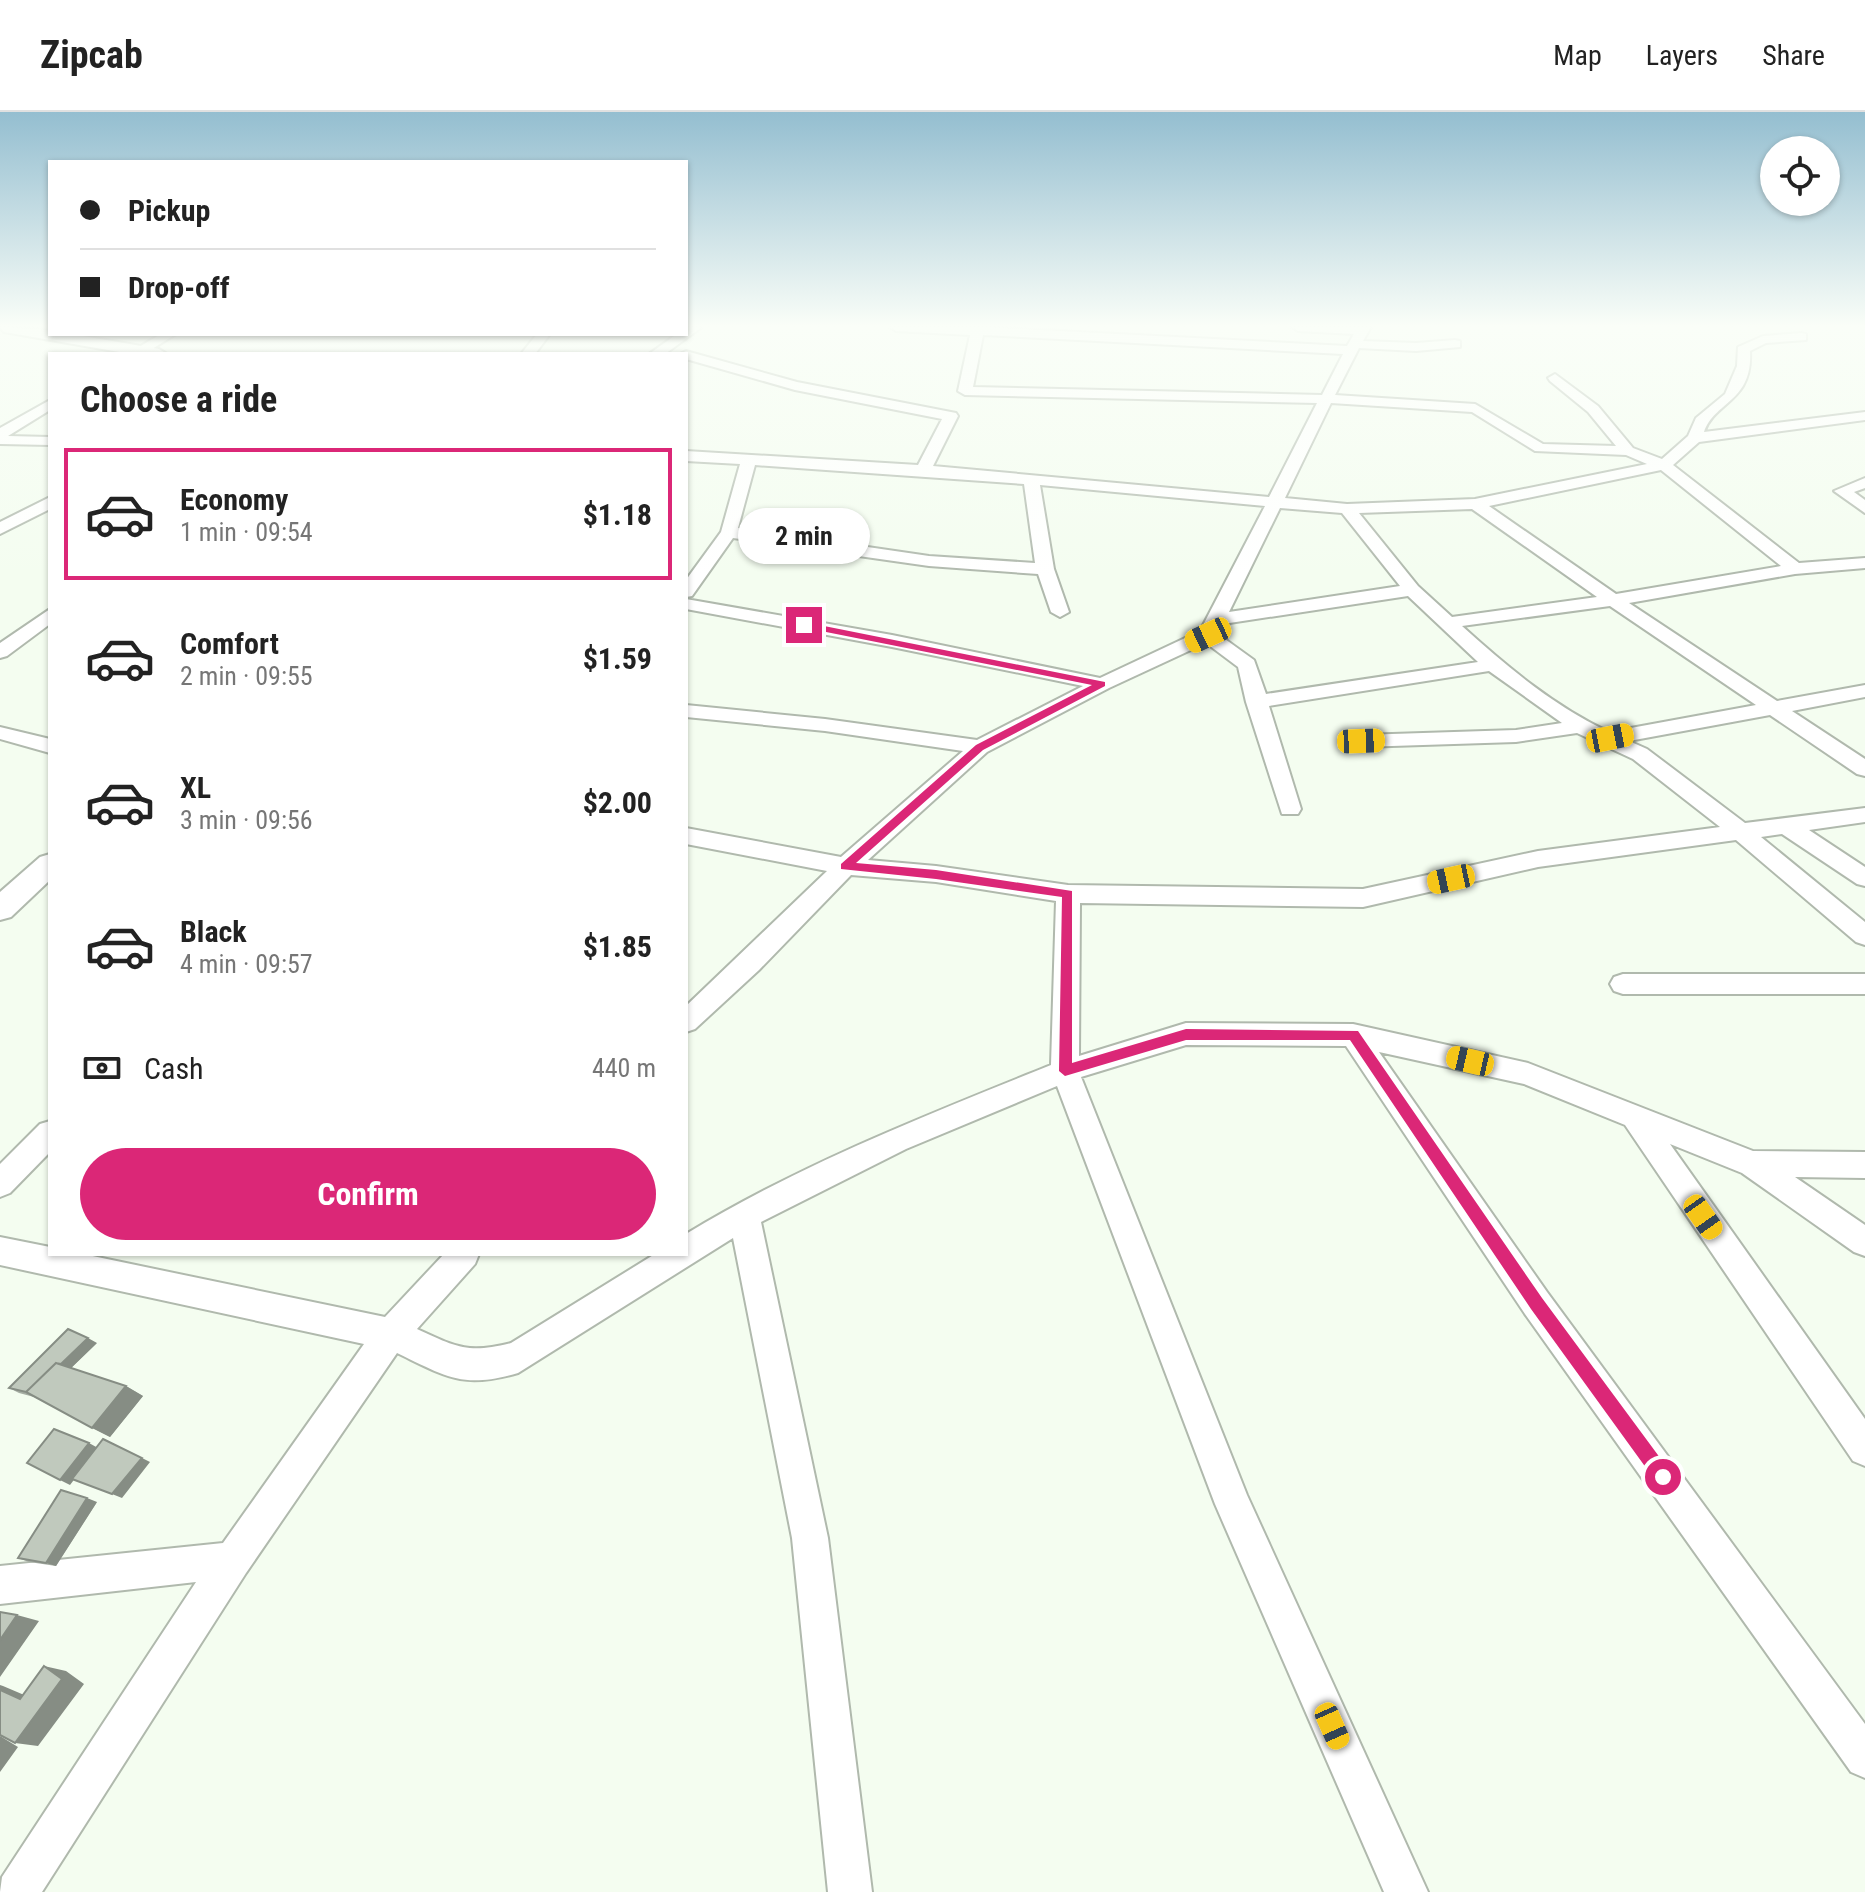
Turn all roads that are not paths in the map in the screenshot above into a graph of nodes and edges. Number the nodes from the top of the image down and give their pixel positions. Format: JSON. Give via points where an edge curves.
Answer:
{"nodes":[{"id":1,"x":41,"y":410,"type":"edge"},
{"id":2,"x":920,"y":410,"type":"edge"},
{"id":3,"x":954,"y":410,"type":"edge"},
{"id":4,"x":1322,"y":410,"type":"edge"},
{"id":5,"x":1478,"y":410,"type":"edge"},
{"id":6,"x":1594,"y":410,"type":"edge"},
{"id":7,"x":1714,"y":410,"type":"edge"},
{"id":8,"x":951,"y":416,"type":"junction"},
{"id":9,"x":1865,"y":416,"type":"edge"},
{"id":10,"x":0,"y":437,"type":"edge"},
{"id":11,"x":1695,"y":438,"type":"junction"},
{"id":12,"x":48,"y":441,"type":"edge"},
{"id":13,"x":1628,"y":451,"type":"junction"},
{"id":14,"x":688,"y":456,"type":"edge"},
{"id":15,"x":749,"y":460,"type":"junction"},
{"id":16,"x":1664,"y":465,"type":"junction"},
{"id":17,"x":923,"y":470,"type":"junction"},
{"id":18,"x":1031,"y":479,"type":"junction"},
{"id":19,"x":1865,"y":483,"type":"edge"},
{"id":20,"x":48,"y":503,"type":"edge"},
{"id":21,"x":1276,"y":503,"type":"junction"},
{"id":22,"x":1475,"y":504,"type":"junction"},
{"id":23,"x":1865,"y":508,"type":"edge"},
{"id":24,"x":1347,"y":509,"type":"junction"},
{"id":25,"x":0,"y":529,"type":"edge"},
{"id":26,"x":729,"y":532,"type":"junction"},
{"id":27,"x":1865,"y":563,"type":"edge"},
{"id":28,"x":1045,"y":569,"type":"junction"},
{"id":29,"x":1795,"y":569,"type":"junction"},
{"id":30,"x":688,"y":589,"type":"edge"},
{"id":31,"x":1412,"y":590,"type":"junction"},
{"id":32,"x":1613,"y":600,"type":"junction"},
{"id":33,"x":688,"y":604,"type":"edge"},
{"id":34,"x":1060,"y":612,"type":"dead end"},
{"id":35,"x":48,"y":616,"type":"edge"},
{"id":36,"x":1447,"y":623,"type":"junction"},
{"id":37,"x":1213,"y":627,"type":"junction"},
{"id":38,"x":0,"y":652,"type":"edge"},
{"id":39,"x":1493,"y":665,"type":"junction"},
{"id":40,"x":1102,"y":684,"type":"junction"},
{"id":41,"x":1865,"y":691,"type":"edge"},
{"id":42,"x":1256,"y":702,"type":"junction"},
{"id":43,"x":1776,"y":708,"type":"junction"},
{"id":44,"x":688,"y":711,"type":"edge"},
{"id":45,"x":1580,"y":726,"type":"junction"},
{"id":46,"x":0,"y":733,"type":"edge"},
{"id":47,"x":1610,"y":738,"type":"junction"},
{"id":48,"x":1361,"y":741,"type":"dead end"},
{"id":49,"x":48,"y":745,"type":"edge"},
{"id":50,"x":980,"y":747,"type":"junction"},
{"id":51,"x":1865,"y":769,"type":"edge"},
{"id":52,"x":1290,"y":809,"type":"dead end"},
{"id":53,"x":1865,"y":815,"type":"edge"},
{"id":54,"x":1788,"y":827,"type":"junction"},
{"id":55,"x":1740,"y":831,"type":"junction"},
{"id":56,"x":688,"y":836,"type":"edge"},
{"id":57,"x":48,"y":866,"type":"edge"},
{"id":58,"x":846,"y":866,"type":"junction"},
{"id":59,"x":1865,"y":878,"type":"edge"},
{"id":60,"x":1068,"y":894,"type":"junction"},
{"id":61,"x":0,"y":909,"type":"edge"},
{"id":62,"x":1865,"y":936,"type":"edge"},
{"id":63,"x":1623,"y":984,"type":"dead end"},
{"id":64,"x":1865,"y":984,"type":"edge"},
{"id":65,"x":688,"y":1020,"type":"edge"},
{"id":66,"x":1353,"y":1035,"type":"junction"},
{"id":67,"x":1065,"y":1071,"type":"junction"},
{"id":68,"x":1634,"y":1116,"type":"junction"},
{"id":69,"x":48,"y":1135,"type":"edge"},
{"id":70,"x":1752,"y":1164,"type":"junction"},
{"id":71,"x":1865,"y":1165,"type":"edge"},
{"id":72,"x":0,"y":1184,"type":"edge"},
{"id":73,"x":744,"y":1215,"type":"junction"},
{"id":74,"x":1865,"y":1242,"type":"edge"},
{"id":75,"x":688,"y":1250,"type":"edge"},
{"id":76,"x":0,"y":1251,"type":"edge"},
{"id":77,"x":462,"y":1256,"type":"edge"},
{"id":78,"x":679,"y":1256,"type":"edge"},
{"id":79,"x":391,"y":1334,"type":"junction"},
{"id":80,"x":1865,"y":1449,"type":"edge"},
{"id":81,"x":233,"y":1560,"type":"junction"},
{"id":82,"x":0,"y":1585,"type":"edge"},
{"id":83,"x":1865,"y":1758,"type":"edge"},
{"id":84,"x":17,"y":1892,"type":"edge"},
{"id":85,"x":850,"y":1892,"type":"edge"},
{"id":86,"x":1406,"y":1892,"type":"edge"}],
"edges":[{"from":1,"to":10,"type":"street"},
{"from":2,"to":8,"type":"street"},
{"from":3,"to":8,"type":"street"},
{"from":4,"to":21,"type":"street"},
{"from":5,"to":13,"type":"street","via":[[1540,448]]},
{"from":6,"to":13,"type":"street"},
{"from":7,"to":11,"type":"street","via":[[1701,421]]},
{"from":8,"to":17,"type":"street"},
{"from":9,"to":11,"type":"street"},
{"from":10,"to":12,"type":"street"},
{"from":11,"to":16,"type":"street"},
{"from":13,"to":16,"type":"street"},
{"from":14,"to":15,"type":"street"},
{"from":15,"to":17,"type":"street"},
{"from":15,"to":26,"type":"street"},
{"from":16,"to":22,"type":"street"},
{"from":16,"to":29,"type":"street"},
{"from":17,"to":18,"type":"street"},
{"from":18,"to":21,"type":"street"},
{"from":18,"to":28,"type":"street"},
{"from":19,"to":23,"type":"street","via":[[1842,491]]},
{"from":20,"to":25,"type":"street"},
{"from":21,"to":24,"type":"street"},
{"from":21,"to":37,"type":"street"},
{"from":22,"to":24,"type":"street"},
{"from":22,"to":32,"type":"street"},
{"from":24,"to":31,"type":"street"},
{"from":26,"to":28,"type":"street","via":[[929,561]]},
{"from":26,"to":30,"type":"street"},
{"from":27,"to":29,"type":"street"},
{"from":28,"to":34,"type":"street"},
{"from":29,"to":32,"type":"street"},
{"from":31,"to":36,"type":"street"},
{"from":31,"to":37,"type":"street"},
{"from":32,"to":36,"type":"street"},
{"from":32,"to":43,"type":"street"},
{"from":33,"to":40,"type":"street"},
{"from":35,"to":38,"type":"street"},
{"from":36,"to":39,"type":"street"},
{"from":37,"to":40,"type":"street"},
{"from":37,"to":42,"type":"street","via":[[1247,664]]},
{"from":39,"to":42,"type":"street"},
{"from":39,"to":45,"type":"street"},
{"from":40,"to":50,"type":"street"},
{"from":41,"to":43,"type":"street"},
{"from":42,"to":52,"type":"street"},
{"from":43,"to":47,"type":"street"},
{"from":43,"to":51,"type":"street"},
{"from":44,"to":50,"type":"street"},
{"from":45,"to":47,"type":"street"},
{"from":45,"to":48,"type":"street","via":[[1516,736]]},
{"from":46,"to":49,"type":"street"},
{"from":47,"to":55,"type":"street","via":[[1640,754]]},
{"from":50,"to":58,"type":"street"},
{"from":53,"to":54,"type":"street"},
{"from":54,"to":55,"type":"street"},
{"from":54,"to":59,"type":"street"},
{"from":55,"to":60,"type":"street","via":[[1538,859],[1363,898]]},
{"from":55,"to":62,"type":"street"},
{"from":56,"to":58,"type":"street"},
{"from":57,"to":61,"type":"street"},
{"from":58,"to":60,"type":"street"},
{"from":58,"to":65,"type":"street"},
{"from":60,"to":67,"type":"street"},
{"from":63,"to":64,"type":"street"},
{"from":66,"to":67,"type":"street","via":[[1186,1034]]},
{"from":66,"to":68,"type":"street","via":[[1528,1074]]},
{"from":66,"to":83,"type":"street","via":[[1536,1303]]},
{"from":67,"to":73,"type":"street","via":[[896,1140]]},
{"from":67,"to":86,"type":"street","via":[[1233,1504]]},
{"from":68,"to":70,"type":"street"},
{"from":68,"to":80,"type":"street"},
{"from":69,"to":72,"type":"street"},
{"from":70,"to":71,"type":"street"},
{"from":70,"to":74,"type":"street"},
{"from":73,"to":75,"type":"street"},
{"from":73,"to":85,"type":"street","via":[[810,1538]]},
{"from":76,"to":79,"type":"street"},
{"from":77,"to":79,"type":"street"},
{"from":78,"to":79,"type":"street","via":[[518,1357],[489,1365],[459,1365]]},
{"from":79,"to":81,"type":"street"},
{"from":81,"to":82,"type":"street"},
{"from":81,"to":84,"type":"street"}]}
